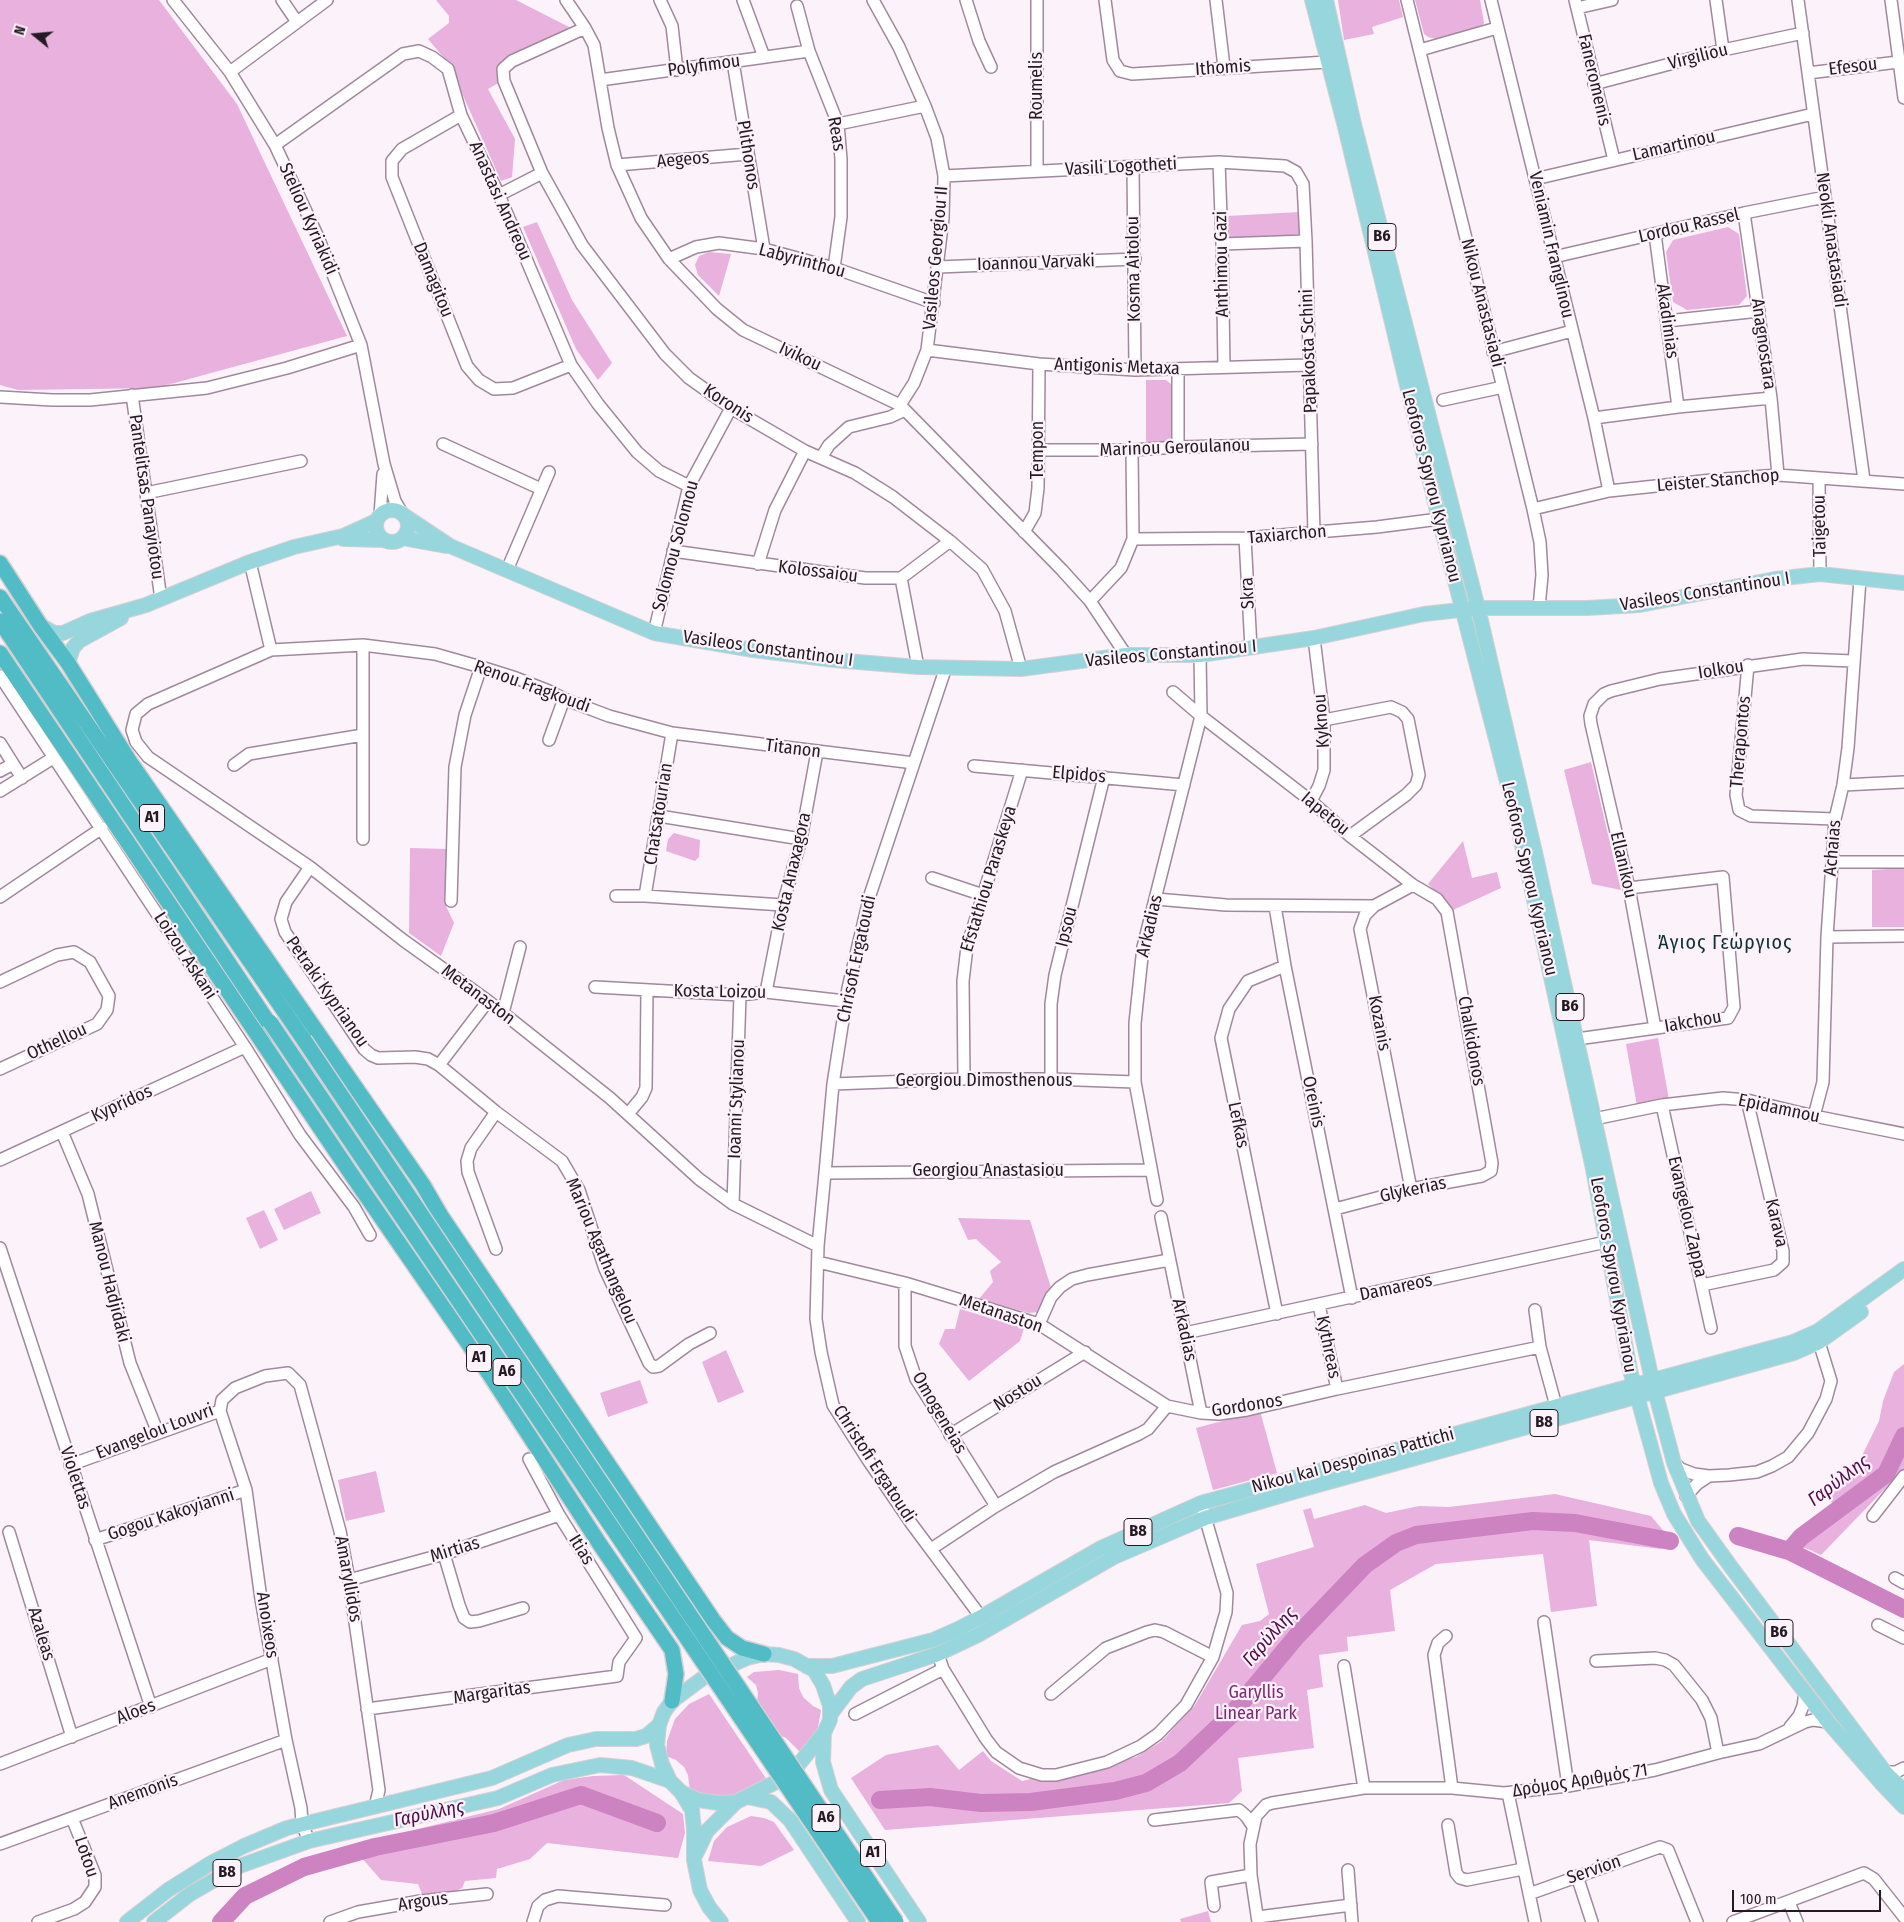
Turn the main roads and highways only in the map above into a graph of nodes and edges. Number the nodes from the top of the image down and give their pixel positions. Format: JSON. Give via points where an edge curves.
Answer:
{"nodes":[{"id":1,"x":1312,"y":0,"type":"edge"},
{"id":2,"x":1326,"y":0,"type":"edge"},
{"id":3,"x":404,"y":515,"type":"junction"},
{"id":4,"x":378,"y":518,"type":"junction"},
{"id":5,"x":402,"y":538,"type":"junction"},
{"id":6,"x":333,"y":540,"type":"junction"},
{"id":7,"x":384,"y":540,"type":"junction"},
{"id":8,"x":450,"y":546,"type":"junction"},
{"id":9,"x":0,"y":563,"type":"edge"},
{"id":10,"x":1904,"y":583,"type":"edge"},
{"id":11,"x":0,"y":596,"type":"edge"},
{"id":12,"x":146,"y":605,"type":"junction"},
{"id":13,"x":1478,"y":608,"type":"junction"},
{"id":14,"x":1462,"y":611,"type":"junction"},
{"id":15,"x":0,"y":621,"type":"edge"},
{"id":16,"x":40,"y":625,"type":"junction"},
{"id":17,"x":0,"y":653,"type":"edge"},
{"id":18,"x":68,"y":663,"type":"junction"},
{"id":19,"x":270,"y":1022,"type":"junction"},
{"id":20,"x":304,"y":1040,"type":"junction"},
{"id":21,"x":354,"y":1178,"type":"junction"},
{"id":22,"x":423,"y":1185,"type":"junction"},
{"id":23,"x":1904,"y":1269,"type":"edge"},
{"id":24,"x":1904,"y":1282,"type":"edge"},
{"id":25,"x":1653,"y":1386,"type":"junction"},
{"id":26,"x":1635,"y":1391,"type":"junction"},
{"id":27,"x":764,"y":1654,"type":"junction"},
{"id":28,"x":806,"y":1666,"type":"junction"},
{"id":29,"x":672,"y":1701,"type":"junction"},
{"id":30,"x":830,"y":1715,"type":"junction"},
{"id":31,"x":750,"y":1717,"type":"junction"},
{"id":32,"x":659,"y":1725,"type":"junction"},
{"id":33,"x":824,"y":1734,"type":"junction"},
{"id":34,"x":670,"y":1780,"type":"junction"},
{"id":35,"x":1903,"y":1784,"type":"edge"},
{"id":36,"x":681,"y":1792,"type":"junction"},
{"id":37,"x":741,"y":1800,"type":"junction"},
{"id":38,"x":1904,"y":1807,"type":"edge"},
{"id":39,"x":694,"y":1860,"type":"junction"},
{"id":40,"x":127,"y":1922,"type":"edge"},
{"id":41,"x":154,"y":1922,"type":"edge"},
{"id":42,"x":721,"y":1922,"type":"edge"},
{"id":43,"x":858,"y":1922,"type":"edge"},
{"id":44,"x":879,"y":1922,"type":"edge"},
{"id":45,"x":896,"y":1922,"type":"edge"},
{"id":46,"x":919,"y":1922,"type":"edge"}],
"edges":[{"from":1,"to":14,"type":"main road","name":"Leoforos Spyrou Kyprianou","number":"B6"},
{"from":2,"to":13,"type":"main road","name":"Leoforos Spyrou Kyprianou","number":"B6","via":[[1354,124]]},
{"from":3,"to":4,"type":"main road","via":[[389,510]]},
{"from":3,"to":5,"type":"main road","via":[[408,525]]},
{"from":3,"to":8,"type":"main road","name":"Vasileos Constantinou I"},
{"from":4,"to":6,"type":"main road","via":[[351,534]]},
{"from":4,"to":7,"type":"main road","via":[[377,532]]},
{"from":5,"to":7,"type":"main road","via":[[396,542]]},
{"from":5,"to":8,"type":"main road","name":"Vasileos Constantinou I"},
{"from":6,"to":7,"type":"main road"},
{"from":6,"to":12,"type":"main road","via":[[294,547],[250,562]]},
{"from":8,"to":14,"type":"main road","name":"Vasileos Constantinou I","via":[[654,633],[753,650],[918,667],[1021,669],[1126,656],[1200,654],[1314,638],[1424,614]]},
{"from":9,"to":16,"type":"highway"},
{"from":10,"to":13,"type":"main road","name":"Vasileos Constantinou I","via":[[1820,574],[1775,579],[1640,605]]},
{"from":11,"to":20,"type":"highway","number":"A1"},
{"from":12,"to":16,"type":"main road","via":[[90,621],[64,633],[54,633]]},
{"from":12,"to":18,"type":"main road","via":[[79,641]]},
{"from":13,"to":14,"type":"main road","name":"Vasileos Constantinou I"},
{"from":13,"to":25,"type":"main road","name":"Leoforos Spyrou Kyprianou","number":"B6"},
{"from":14,"to":26,"type":"main road","name":"Leoforos Spyrou Kyprianou","number":"B6","via":[[1515,813],[1594,1169]]},
{"from":15,"to":19,"type":"highway","number":"A1"},
{"from":16,"to":18,"type":"highway"},
{"from":17,"to":21,"type":"highway"},
{"from":18,"to":22,"type":"highway","via":[[128,759]]},
{"from":19,"to":21,"type":"highway"},
{"from":19,"to":31,"type":"highway","number":"A6","bridge":true},
{"from":20,"to":22,"type":"highway","via":[[332,1070]]},
{"from":20,"to":31,"type":"highway","number":"A6","bridge":true},
{"from":21,"to":29,"type":"highway","number":"A1","via":[[490,1375],[672,1650],[676,1674]]},
{"from":22,"to":27,"type":"highway","via":[[713,1620],[727,1638],[742,1648]]},
{"from":23,"to":25,"type":"main road","name":"Nikou kai Despoinas Pattichi","number":"B8","via":[[1818,1331]]},
{"from":24,"to":25,"type":"main road","name":"Nikou kai Despoinas Pattichi","number":"B8","via":[[1819,1342],[1794,1353]]},
{"from":25,"to":26,"type":"main road","name":"Nikou kai Despoinas Pattichi","number":"B8"},
{"from":25,"to":35,"type":"main road","name":"Leoforos Spyrou Kyprianou","number":"B6","via":[[1674,1463],[1698,1521],[1886,1772]]},
{"from":26,"to":28,"type":"main road","name":"Nikou kai Despoinas Pattichi","number":"B8","via":[[1556,1406],[1201,1504],[1101,1548],[958,1630],[933,1640],[832,1666]]},
{"from":26,"to":30,"type":"main road","name":"Nikou kai Despoinas Pattichi","number":"B8","via":[[1205,1518],[1114,1557],[978,1635],[938,1654],[862,1679],[851,1687]]},
{"from":26,"to":38,"type":"main road","name":"Leoforos Spyrou Kyprianou","number":"B6","via":[[1661,1483],[1674,1514],[1702,1559],[1828,1722]]},
{"from":27,"to":28,"type":"main road","number":"B8","via":[[794,1659]]},
{"from":27,"to":29,"type":"main road","number":"B8","via":[[747,1658],[703,1678]]},
{"from":28,"to":30,"type":"main road","number":"B8","via":[[814,1670],[823,1684]]},
{"from":29,"to":32,"type":"main road","number":"B8"},
{"from":30,"to":33,"type":"main road","number":"B8"},
{"from":31,"to":44,"type":"highway","number":"A6","bridge":true},
{"from":31,"to":45,"type":"highway","number":"A6","bridge":true},
{"from":32,"to":34,"type":"main road","number":"B8","via":[[657,1745]]},
{"from":32,"to":40,"type":"main road","number":"B8","via":[[646,1736],[636,1739],[596,1739],[568,1745],[492,1778],[302,1824],[244,1846],[211,1863],[168,1890]]},
{"from":33,"to":37,"type":"main road","number":"B8","via":[[799,1764]]},
{"from":33,"to":46,"type":"main road","number":"A1","via":[[823,1762],[831,1790]]},
{"from":34,"to":36,"type":"main road","number":"B8"},
{"from":34,"to":41,"type":"main road","number":"B8","via":[[632,1768],[600,1765],[552,1775],[498,1798],[309,1841],[237,1867],[190,1894]]},
{"from":36,"to":37,"type":"main road","number":"B8","via":[[698,1800],[719,1803]]},
{"from":36,"to":39,"type":"main road","via":[[692,1810]]},
{"from":37,"to":39,"type":"main road","via":[[707,1831]]},
{"from":37,"to":43,"type":"main road","via":[[771,1802],[790,1820]]},
{"from":39,"to":42,"type":"main road","via":[[700,1890]]}]}
